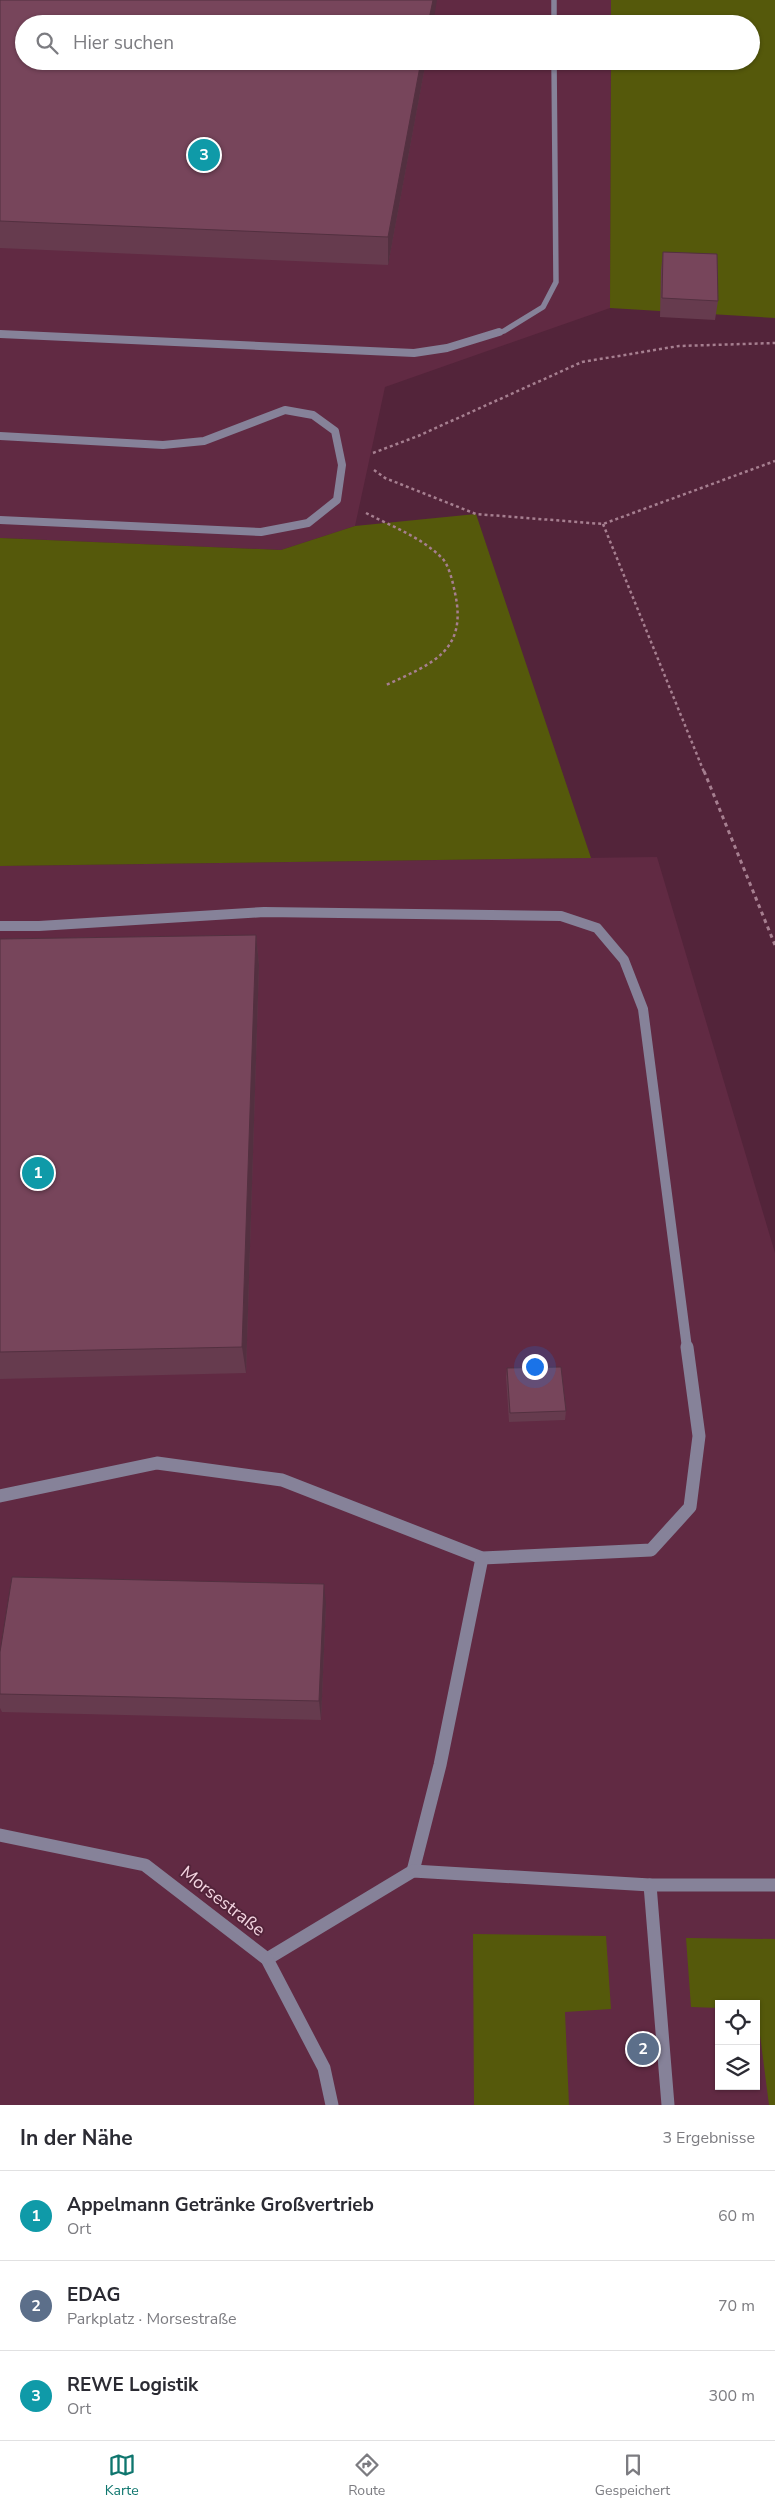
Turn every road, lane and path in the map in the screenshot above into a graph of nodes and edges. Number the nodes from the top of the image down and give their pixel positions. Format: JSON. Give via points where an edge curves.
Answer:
{"nodes":[{"id":1,"x":554,"y":0,"type":"edge"},
{"id":2,"x":554,"y":15,"type":"edge"},
{"id":3,"x":554,"y":70,"type":"edge"},
{"id":4,"x":0,"y":334,"type":"edge"},
{"id":5,"x":775,"y":343,"type":"edge"},
{"id":6,"x":0,"y":436,"type":"edge"},
{"id":7,"x":360,"y":458,"type":"junction"},
{"id":8,"x":775,"y":461,"type":"edge"},
{"id":9,"x":342,"y":465,"type":"junction"},
{"id":10,"x":337,"y":500,"type":"junction"},
{"id":11,"x":0,"y":520,"type":"edge"},
{"id":12,"x":603,"y":524,"type":"junction"},
{"id":13,"x":386,"y":685,"type":"dead end"},
{"id":14,"x":0,"y":926,"type":"edge"},
{"id":15,"x":775,"y":945,"type":"edge"},
{"id":16,"x":0,"y":1496,"type":"edge"},
{"id":17,"x":482,"y":1558,"type":"junction"},
{"id":18,"x":0,"y":1835,"type":"edge"},
{"id":19,"x":413,"y":1871,"type":"junction"},
{"id":20,"x":650,"y":1885,"type":"junction"},
{"id":21,"x":775,"y":1886,"type":"edge"},
{"id":22,"x":267,"y":1959,"type":"junction"},
{"id":23,"x":332,"y":2105,"type":"edge"},
{"id":24,"x":668,"y":2105,"type":"edge"}],
"edges":[{"from":1,"to":2,"type":"street"},
{"from":3,"to":4,"type":"street","via":[[556,282],[543,307],[504,331],[447,348],[414,353]]},
{"from":5,"to":7,"type":"path","via":[[679,346],[582,362],[418,436]]},
{"from":6,"to":9,"type":"street","via":[[163,445],[204,441],[285,410],[313,415],[334,431]]},
{"from":7,"to":9,"type":"path"},
{"from":7,"to":12,"type":"path","via":[[385,478],[476,514]]},
{"from":8,"to":12,"type":"path"},
{"from":9,"to":10,"type":"street"},
{"from":10,"to":11,"type":"street","via":[[308,523],[261,532]]},
{"from":10,"to":13,"type":"path","via":[[417,539],[444,559],[453,585],[459,610],[454,641],[428,665]]},
{"from":12,"to":15,"type":"path"},
{"from":14,"to":17,"type":"street","via":[[264,912],[561,916],[597,928],[624,960],[643,1009],[699,1436],[690,1507],[651,1550]]},
{"from":16,"to":17,"type":"street","via":[[157,1463],[282,1480]]},
{"from":17,"to":19,"type":"street","via":[[440,1765]]},
{"from":18,"to":22,"type":"street","name":"Morsestraße","via":[[145,1865]]},
{"from":19,"to":20,"type":"street"},
{"from":19,"to":22,"type":"street"},
{"from":20,"to":21,"type":"street"},
{"from":20,"to":24,"type":"street"},
{"from":22,"to":23,"type":"street","name":"Morsestraße","via":[[324,2068]]}]}
